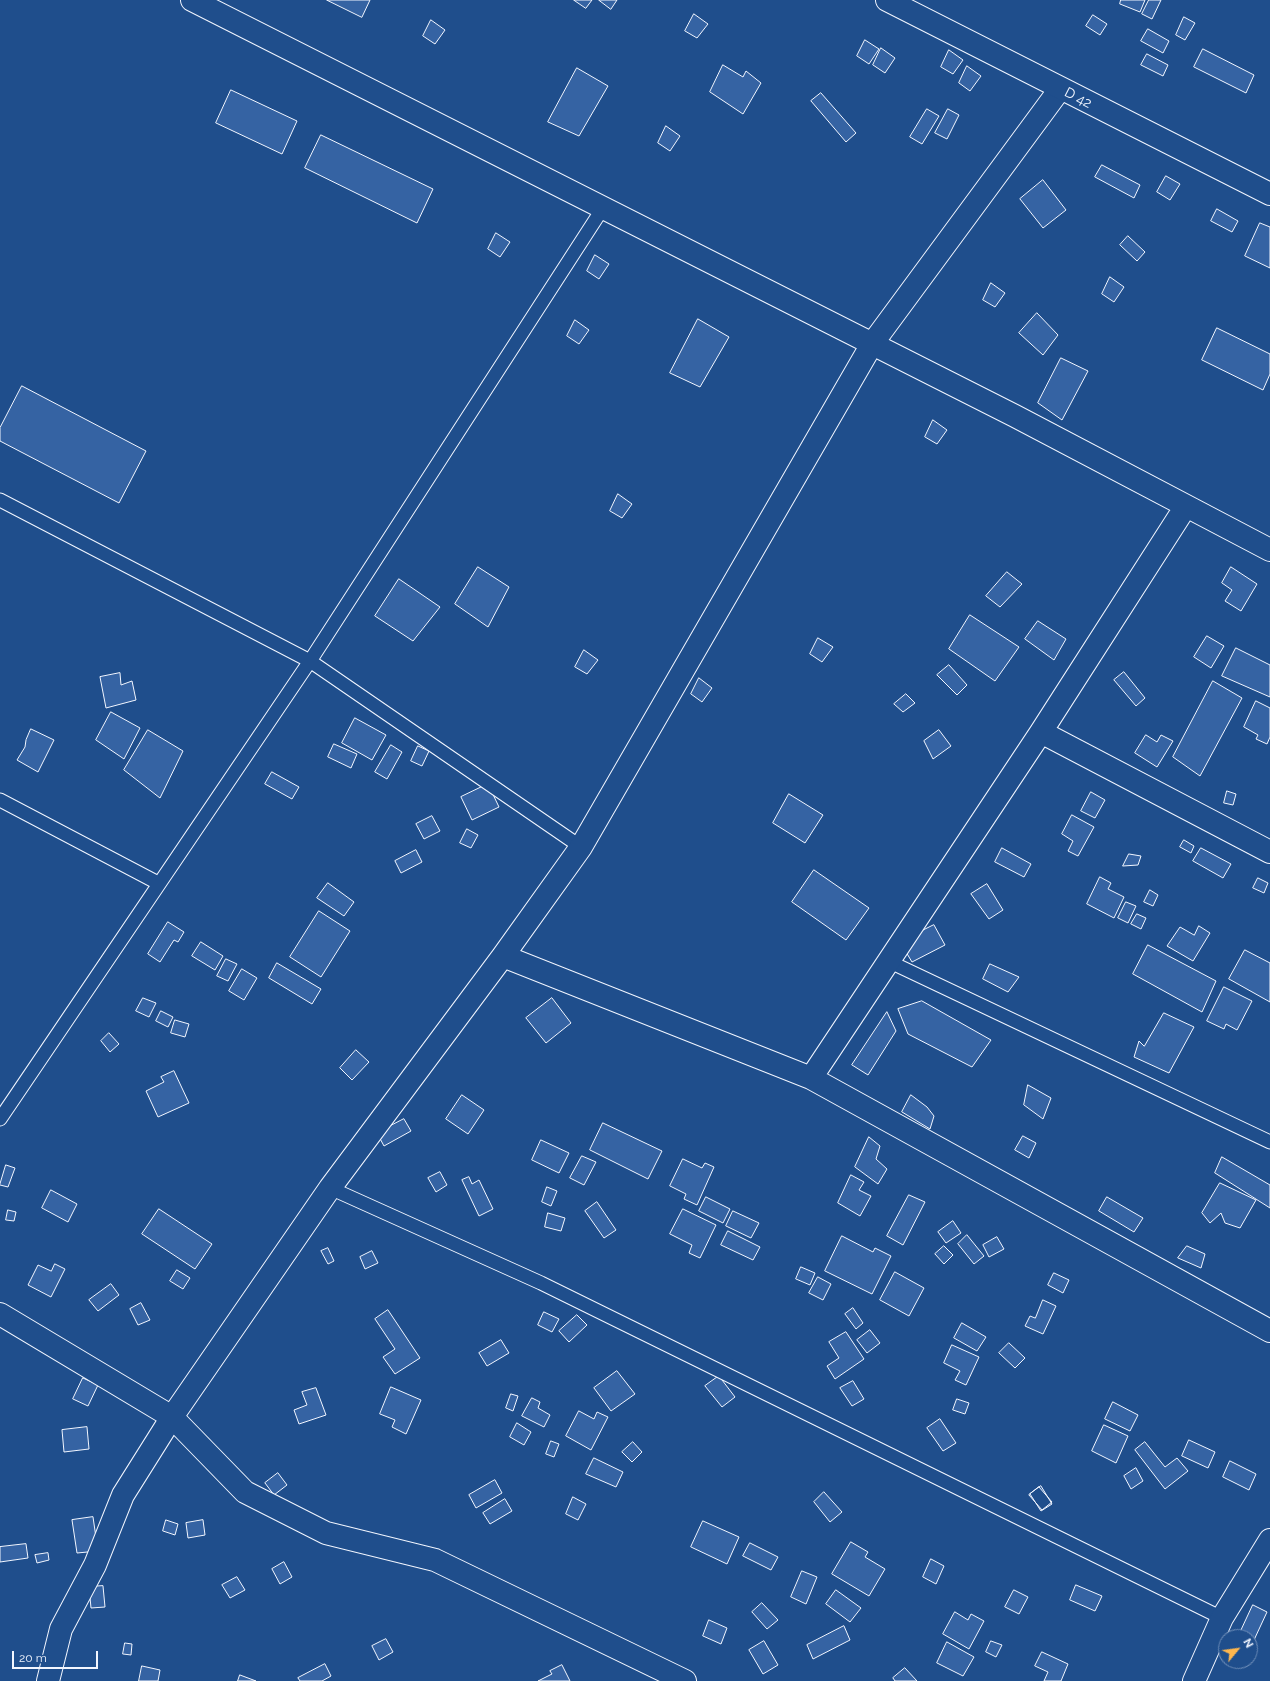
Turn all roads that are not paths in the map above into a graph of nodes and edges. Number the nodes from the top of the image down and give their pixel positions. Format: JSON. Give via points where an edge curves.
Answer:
{"nodes":[{"id":1,"x":192,"y":0,"type":"edge"},
{"id":2,"x":886,"y":0,"type":"edge"},
{"id":3,"x":1060,"y":89,"type":"junction"},
{"id":4,"x":1270,"y":194,"type":"edge"},
{"id":5,"x":603,"y":208,"type":"junction"},
{"id":6,"x":872,"y":344,"type":"junction"},
{"id":7,"x":0,"y":500,"type":"edge"},
{"id":8,"x":1186,"y":506,"type":"junction"},
{"id":9,"x":1270,"y":550,"type":"edge"},
{"id":10,"x":310,"y":661,"type":"junction"},
{"id":11,"x":1041,"y":732,"type":"junction"},
{"id":12,"x":0,"y":800,"type":"edge"},
{"id":13,"x":581,"y":847,"type":"junction"},
{"id":14,"x":1270,"y":852,"type":"edge"},
{"id":15,"x":158,"y":883,"type":"junction"},
{"id":16,"x":503,"y":956,"type":"junction"},
{"id":17,"x":888,"y":962,"type":"junction"},
{"id":18,"x":811,"y":1078,"type":"junction"},
{"id":19,"x":2,"y":1112,"type":"edge"},
{"id":20,"x":1270,"y":1142,"type":"edge"},
{"id":21,"x":330,"y":1188,"type":"junction"},
{"id":22,"x":0,"y":1314,"type":"edge"},
{"id":23,"x":1270,"y":1331,"type":"edge"},
{"id":24,"x":172,"y":1417,"type":"junction"},
{"id":25,"x":1270,"y":1540,"type":"edge"},
{"id":26,"x":1222,"y":1618,"type":"junction"},
{"id":27,"x":48,"y":1681,"type":"edge"},
{"id":28,"x":685,"y":1681,"type":"edge"},
{"id":29,"x":1194,"y":1681,"type":"edge"}],
"edges":[{"from":1,"to":5,"type":"street"},
{"from":2,"to":3,"type":"street","name":"D 42","number":"D 42"},
{"from":3,"to":4,"type":"street","name":"D 42","number":"D 42"},
{"from":3,"to":6,"type":"street"},
{"from":5,"to":6,"type":"street"},
{"from":5,"to":10,"type":"lane"},
{"from":6,"to":8,"type":"street"},
{"from":6,"to":13,"type":"street"},
{"from":7,"to":10,"type":"lane"},
{"from":8,"to":9,"type":"street"},
{"from":8,"to":11,"type":"street"},
{"from":10,"to":13,"type":"lane"},
{"from":10,"to":15,"type":"lane"},
{"from":11,"to":14,"type":"street"},
{"from":11,"to":17,"type":"street"},
{"from":12,"to":15,"type":"lane"},
{"from":13,"to":16,"type":"street"},
{"from":15,"to":19,"type":"lane"},
{"from":16,"to":18,"type":"street"},
{"from":16,"to":21,"type":"street"},
{"from":17,"to":18,"type":"street"},
{"from":17,"to":20,"type":"lane"},
{"from":18,"to":23,"type":"street"},
{"from":21,"to":24,"type":"street"},
{"from":21,"to":26,"type":"lane","via":[[541,1283]]},
{"from":22,"to":24,"type":"street"},
{"from":24,"to":27,"type":"street","via":[[123,1495],[95,1565],[61,1629]]},
{"from":24,"to":28,"type":"street","via":[[244,1492],[326,1533],[435,1560]]},
{"from":25,"to":26,"type":"street"},
{"from":26,"to":29,"type":"street"}]}
